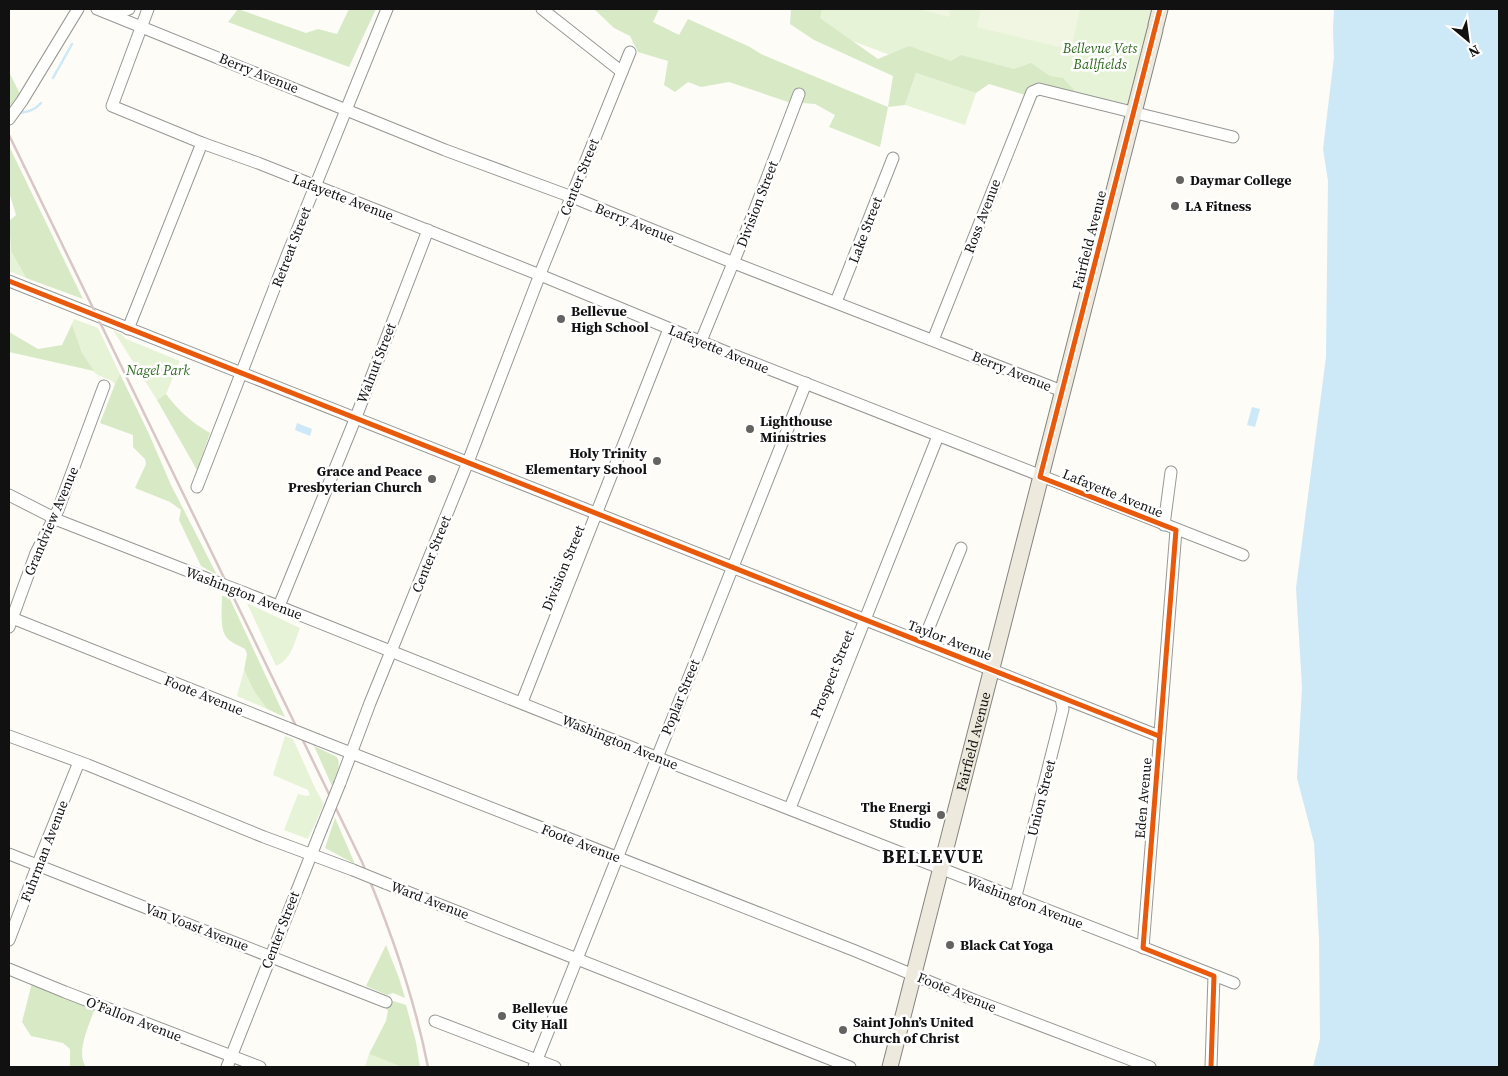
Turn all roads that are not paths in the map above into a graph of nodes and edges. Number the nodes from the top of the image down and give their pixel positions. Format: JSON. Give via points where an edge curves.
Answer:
{"nodes":[{"id":1,"x":78,"y":9,"type":"edge"},
{"id":2,"x":97,"y":9,"type":"edge"},
{"id":3,"x":129,"y":9,"type":"edge"},
{"id":4,"x":148,"y":9,"type":"edge"},
{"id":5,"x":387,"y":9,"type":"edge"},
{"id":6,"x":542,"y":9,"type":"edge"},
{"id":7,"x":1160,"y":9,"type":"edge"},
{"id":8,"x":114,"y":16,"type":"junction"},
{"id":9,"x":142,"y":26,"type":"junction"},
{"id":10,"x":630,"y":52,"type":"dead end"},
{"id":11,"x":622,"y":72,"type":"junction"},
{"id":12,"x":799,"y":94,"type":"dead end"},
{"id":13,"x":346,"y":108,"type":"junction"},
{"id":14,"x":1133,"y":111,"type":"junction"},
{"id":15,"x":12,"y":115,"type":"edge"},
{"id":16,"x":1233,"y":136,"type":"dead end"},
{"id":17,"x":202,"y":143,"type":"junction"},
{"id":18,"x":893,"y":158,"type":"dead end"},
{"id":19,"x":315,"y":187,"type":"junction"},
{"id":20,"x":572,"y":197,"type":"junction"},
{"id":21,"x":428,"y":230,"type":"junction"},
{"id":22,"x":734,"y":263,"type":"junction"},
{"id":23,"x":540,"y":275,"type":"junction"},
{"id":24,"x":9,"y":281,"type":"edge"},
{"id":25,"x":836,"y":302,"type":"junction"},
{"id":26,"x":128,"y":329,"type":"junction"},
{"id":27,"x":669,"y":330,"type":"junction"},
{"id":28,"x":933,"y":340,"type":"junction"},
{"id":29,"x":701,"y":341,"type":"junction"},
{"id":30,"x":242,"y":373,"type":"junction"},
{"id":31,"x":806,"y":383,"type":"junction"},
{"id":32,"x":104,"y":386,"type":"dead end"},
{"id":33,"x":1062,"y":391,"type":"junction"},
{"id":34,"x":356,"y":417,"type":"junction"},
{"id":35,"x":938,"y":436,"type":"junction"},
{"id":36,"x":468,"y":462,"type":"junction"},
{"id":37,"x":1171,"y":472,"type":"dead end"},
{"id":38,"x":1040,"y":476,"type":"junction"},
{"id":39,"x":197,"y":487,"type":"dead end"},
{"id":40,"x":9,"y":495,"type":"edge"},
{"id":41,"x":597,"y":513,"type":"junction"},
{"id":42,"x":54,"y":518,"type":"junction"},
{"id":43,"x":1164,"y":525,"type":"junction"},
{"id":44,"x":1176,"y":530,"type":"junction"},
{"id":45,"x":961,"y":548,"type":"dead end"},
{"id":46,"x":1243,"y":555,"type":"dead end"},
{"id":47,"x":732,"y":568,"type":"junction"},
{"id":48,"x":279,"y":606,"type":"junction"},
{"id":49,"x":866,"y":620,"type":"junction"},
{"id":50,"x":10,"y":622,"type":"edge"},
{"id":51,"x":923,"y":642,"type":"junction"},
{"id":52,"x":392,"y":651,"type":"junction"},
{"id":53,"x":992,"y":669,"type":"junction"},
{"id":54,"x":1061,"y":697,"type":"junction"},
{"id":55,"x":522,"y":702,"type":"junction"},
{"id":56,"x":9,"y":736,"type":"edge"},
{"id":57,"x":1159,"y":736,"type":"junction"},
{"id":58,"x":352,"y":754,"type":"junction"},
{"id":59,"x":656,"y":757,"type":"junction"},
{"id":60,"x":79,"y":762,"type":"junction"},
{"id":61,"x":790,"y":808,"type":"junction"},
{"id":62,"x":9,"y":854,"type":"edge"},
{"id":63,"x":310,"y":854,"type":"junction"},
{"id":64,"x":618,"y":858,"type":"junction"},
{"id":65,"x":37,"y":865,"type":"junction"},
{"id":66,"x":941,"y":869,"type":"junction"},
{"id":67,"x":1012,"y":897,"type":"junction"},
{"id":68,"x":9,"y":940,"type":"edge"},
{"id":69,"x":1142,"y":948,"type":"junction"},
{"id":70,"x":271,"y":956,"type":"junction"},
{"id":71,"x":576,"y":958,"type":"junction"},
{"id":72,"x":9,"y":969,"type":"edge"},
{"id":73,"x":914,"y":974,"type":"junction"},
{"id":74,"x":1214,"y":976,"type":"junction"},
{"id":75,"x":1234,"y":983,"type":"dead end"},
{"id":76,"x":386,"y":1002,"type":"dead end"},
{"id":77,"x":435,"y":1021,"type":"dead end"},
{"id":78,"x":229,"y":1062,"type":"edge"},
{"id":79,"x":535,"y":1064,"type":"edge"},
{"id":80,"x":260,"y":1067,"type":"edge"},
{"id":81,"x":555,"y":1067,"type":"edge"},
{"id":82,"x":850,"y":1067,"type":"edge"},
{"id":83,"x":890,"y":1067,"type":"edge"},
{"id":84,"x":1150,"y":1067,"type":"edge"},
{"id":85,"x":1211,"y":1067,"type":"edge"}],
"edges":[{"from":1,"to":15,"type":"street"},
{"from":2,"to":8,"type":"street","name":"Berry Avenue"},
{"from":3,"to":8,"type":"street"},
{"from":4,"to":9,"type":"street"},
{"from":5,"to":13,"type":"street","name":"Retreat Street"},
{"from":6,"to":11,"type":"street"},
{"from":7,"to":14,"type":"main road","name":"Fairfield Avenue"},
{"from":8,"to":9,"type":"street","name":"Berry Avenue"},
{"from":9,"to":13,"type":"street","name":"Berry Avenue"},
{"from":9,"to":17,"type":"street","name":"Lafayette Avenue","via":[[112,106]]},
{"from":10,"to":11,"type":"street","name":"Center Street"},
{"from":11,"to":20,"type":"street","name":"Center Street"},
{"from":12,"to":22,"type":"street","name":"Division Street"},
{"from":13,"to":19,"type":"street","name":"Retreat Street"},
{"from":13,"to":20,"type":"street","name":"Berry Avenue","via":[[445,150]]},
{"from":14,"to":16,"type":"street"},
{"from":14,"to":28,"type":"street","name":"Ross Avenue","via":[[1039,89],[1032,92]]},
{"from":14,"to":33,"type":"main road","name":"Fairfield Avenue"},
{"from":17,"to":19,"type":"street","name":"Lafayette Avenue"},
{"from":17,"to":26,"type":"street"},
{"from":18,"to":25,"type":"street","name":"Lake Street"},
{"from":19,"to":21,"type":"street","name":"Lafayette Avenue"},
{"from":19,"to":30,"type":"street","name":"Retreat Street"},
{"from":20,"to":22,"type":"street","name":"Berry Avenue"},
{"from":20,"to":23,"type":"street","name":"Center Street"},
{"from":21,"to":23,"type":"street","name":"Lafayette Avenue"},
{"from":21,"to":34,"type":"street","name":"Walnut Street"},
{"from":22,"to":25,"type":"street","name":"Berry Avenue"},
{"from":22,"to":29,"type":"street","name":"Division Street"},
{"from":23,"to":27,"type":"street","name":"Lafayette Avenue"},
{"from":23,"to":36,"type":"street","name":"Center Street"},
{"from":24,"to":26,"type":"street","name":"Taylor Avenue"},
{"from":25,"to":28,"type":"street","name":"Berry Avenue"},
{"from":26,"to":30,"type":"street","name":"Taylor Avenue"},
{"from":27,"to":29,"type":"street","name":"Lafayette Avenue"},
{"from":27,"to":41,"type":"street","name":"Division Street"},
{"from":28,"to":33,"type":"street","name":"Berry Avenue"},
{"from":29,"to":31,"type":"street","name":"Lafayette Avenue"},
{"from":30,"to":34,"type":"street","name":"Taylor Avenue"},
{"from":30,"to":39,"type":"street","name":"Retreat Street"},
{"from":31,"to":35,"type":"street","name":"Lafayette Avenue"},
{"from":31,"to":47,"type":"street","name":"Poplar Street"},
{"from":32,"to":42,"type":"street","name":"Grandview Avenue"},
{"from":33,"to":38,"type":"main road","name":"Fairfield Avenue"},
{"from":34,"to":36,"type":"street","name":"Taylor Avenue"},
{"from":34,"to":48,"type":"street","name":"Walnut Street"},
{"from":35,"to":38,"type":"street","name":"Lafayette Avenue"},
{"from":35,"to":49,"type":"street","name":"Prospect Street"},
{"from":36,"to":41,"type":"street","name":"Taylor Avenue"},
{"from":36,"to":52,"type":"street","name":"Center Street"},
{"from":37,"to":43,"type":"street"},
{"from":38,"to":43,"type":"street","name":"Lafayette Avenue"},
{"from":38,"to":53,"type":"main road","name":"Fairfield Avenue"},
{"from":40,"to":42,"type":"street","name":"Washington Avenue"},
{"from":41,"to":47,"type":"street","name":"Taylor Avenue"},
{"from":41,"to":55,"type":"street","name":"Division Street"},
{"from":42,"to":48,"type":"street","name":"Washington Avenue","bridge":true},
{"from":42,"to":50,"type":"street","name":"Grandview Avenue","via":[[40,544]]},
{"from":43,"to":44,"type":"street","name":"Lafayette Avenue"},
{"from":44,"to":46,"type":"street","name":"Lafayette Avenue"},
{"from":44,"to":57,"type":"street","name":"Eden Avenue"},
{"from":45,"to":51,"type":"street"},
{"from":47,"to":49,"type":"street","name":"Taylor Avenue"},
{"from":47,"to":59,"type":"street","name":"Poplar Street"},
{"from":48,"to":52,"type":"street","name":"Washington Avenue"},
{"from":49,"to":51,"type":"street","name":"Taylor Avenue"},
{"from":49,"to":61,"type":"street","name":"Prospect Street"},
{"from":50,"to":58,"type":"street","name":"Foote Avenue","bridge":true},
{"from":51,"to":53,"type":"street","name":"Taylor Avenue"},
{"from":52,"to":55,"type":"street","name":"Washington Avenue"},
{"from":52,"to":58,"type":"street","name":"Center Street"},
{"from":53,"to":54,"type":"street","name":"Taylor Avenue"},
{"from":53,"to":66,"type":"main road","name":"Fairfield Avenue"},
{"from":54,"to":57,"type":"street","name":"Taylor Avenue"},
{"from":54,"to":67,"type":"street","name":"Union Street","via":[[1063,709],[1017,892]]},
{"from":55,"to":59,"type":"street","name":"Washington Avenue"},
{"from":56,"to":60,"type":"street","name":"Ward Avenue"},
{"from":57,"to":69,"type":"street","name":"Eden Avenue"},
{"from":58,"to":63,"type":"street","name":"Center Street","bridge":true},
{"from":58,"to":64,"type":"street","name":"Foote Avenue"},
{"from":59,"to":61,"type":"street","name":"Washington Avenue"},
{"from":59,"to":64,"type":"street","name":"Poplar Street"},
{"from":60,"to":63,"type":"street","name":"Ward Avenue"},
{"from":60,"to":65,"type":"street","name":"Fuhrman Avenue"},
{"from":61,"to":66,"type":"street","name":"Washington Avenue"},
{"from":62,"to":65,"type":"street","name":"Van Voast Avenue"},
{"from":63,"to":70,"type":"street","name":"Center Street"},
{"from":63,"to":71,"type":"street","name":"Ward Avenue","bridge":true},
{"from":64,"to":71,"type":"street","name":"Poplar Street"},
{"from":64,"to":73,"type":"street","name":"Foote Avenue"},
{"from":65,"to":68,"type":"street","name":"Fuhrman Avenue"},
{"from":65,"to":70,"type":"street","name":"Van Voast Avenue"},
{"from":66,"to":67,"type":"street","name":"Washington Avenue"},
{"from":66,"to":73,"type":"main road","name":"Fairfield Avenue"},
{"from":67,"to":69,"type":"street","name":"Washington Avenue"},
{"from":69,"to":74,"type":"street","name":"Washington Avenue"},
{"from":70,"to":76,"type":"street","name":"Van Voast Avenue"},
{"from":70,"to":78,"type":"street","name":"Center Street"},
{"from":71,"to":79,"type":"street","name":"Poplar Street"},
{"from":71,"to":82,"type":"street","name":"Ward Avenue"},
{"from":72,"to":78,"type":"street","name":"O’Fallon Avenue"},
{"from":73,"to":83,"type":"main road","name":"Fairfield Avenue"},
{"from":73,"to":84,"type":"street","name":"Foote Avenue"},
{"from":74,"to":75,"type":"street","name":"Washington Avenue"},
{"from":74,"to":85,"type":"street"},
{"from":77,"to":79,"type":"street"},
{"from":78,"to":80,"type":"street","name":"O’Fallon Avenue"},
{"from":79,"to":81,"type":"street"}]}
